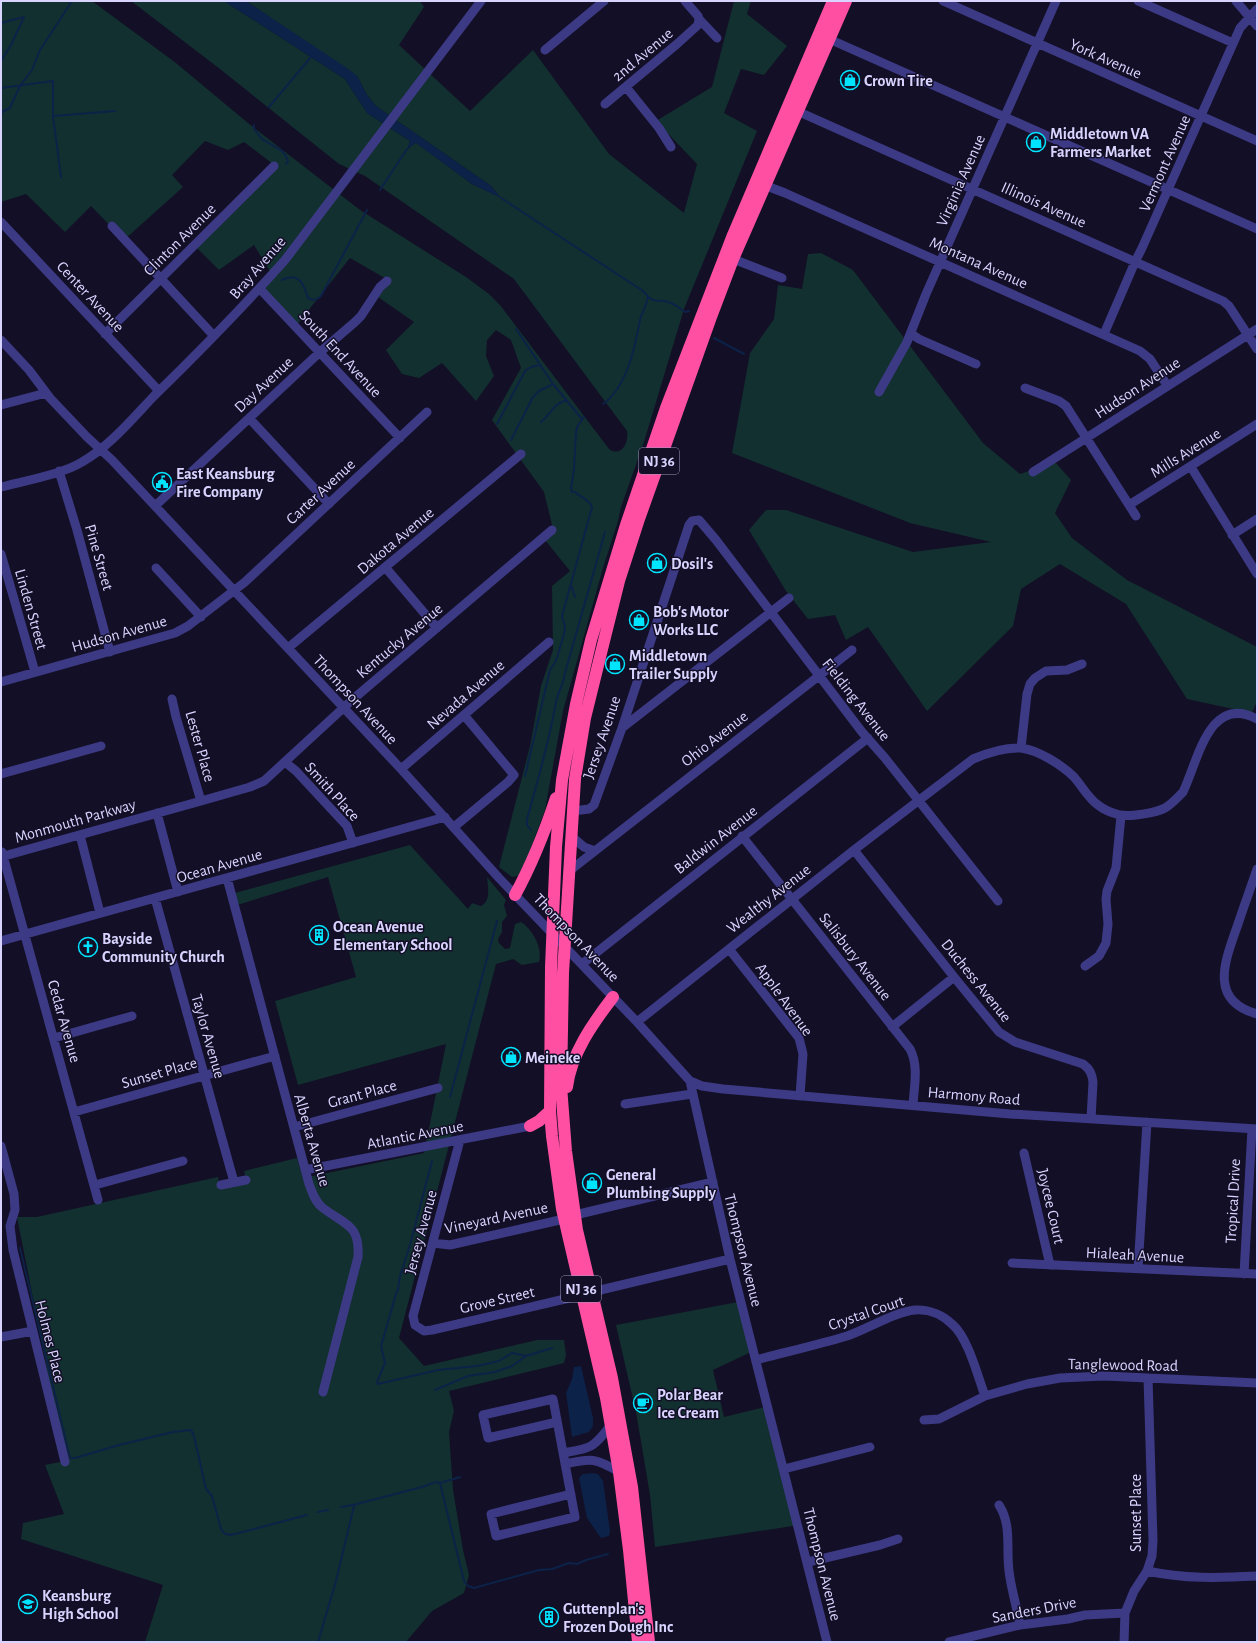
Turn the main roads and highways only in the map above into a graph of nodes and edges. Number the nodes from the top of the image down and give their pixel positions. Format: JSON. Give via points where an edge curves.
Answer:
{"nodes":[{"id":1,"x":833,"y":1,"type":"edge"},
{"id":2,"x":846,"y":1,"type":"edge"},
{"id":3,"x":562,"y":780,"type":"junction"},
{"id":4,"x":515,"y":895,"type":"road end"},
{"id":5,"x":613,"y":997,"type":"road end"},
{"id":6,"x":550,"y":1111,"type":"junction"},
{"id":7,"x":563,"y":1114,"type":"junction"},
{"id":8,"x":552,"y":1136,"type":"junction"},
{"id":9,"x":569,"y":1217,"type":"junction"},
{"id":10,"x":587,"y":1293,"type":"junction"},
{"id":11,"x":638,"y":1642,"type":"edge"},
{"id":12,"x":649,"y":1642,"type":"edge"}],
"edges":[{"from":1,"to":3,"type":"highway","number":"NJ 36","via":[[733,235],[666,408],[626,525],[591,640]]},
{"from":2,"to":7,"type":"highway","number":"NJ 36","via":[[733,259],[671,428],[619,581],[585,718],[577,763],[564,945],[561,1086]]},
{"from":3,"to":4,"type":"highway","via":[[547,824]]},
{"from":3,"to":6,"type":"highway","number":"NJ 36","via":[[556,847],[550,1018]]},
{"from":5,"to":7,"type":"highway","via":[[601,1012],[571,1066]]},
{"from":6,"to":8,"type":"highway","number":"NJ 36"},
{"from":6,"to":8,"type":"highway","via":[[530,1126],[541,1128]]},
{"from":7,"to":9,"type":"highway","number":"NJ 36"},
{"from":8,"to":9,"type":"highway","number":"NJ 36"},
{"from":9,"to":10,"type":"highway","number":"NJ 36"},
{"from":10,"to":11,"type":"highway","number":"NJ 36","via":[[619,1472]]},
{"from":10,"to":12,"type":"highway","number":"NJ 36","via":[[622,1427],[632,1487]]}]}
